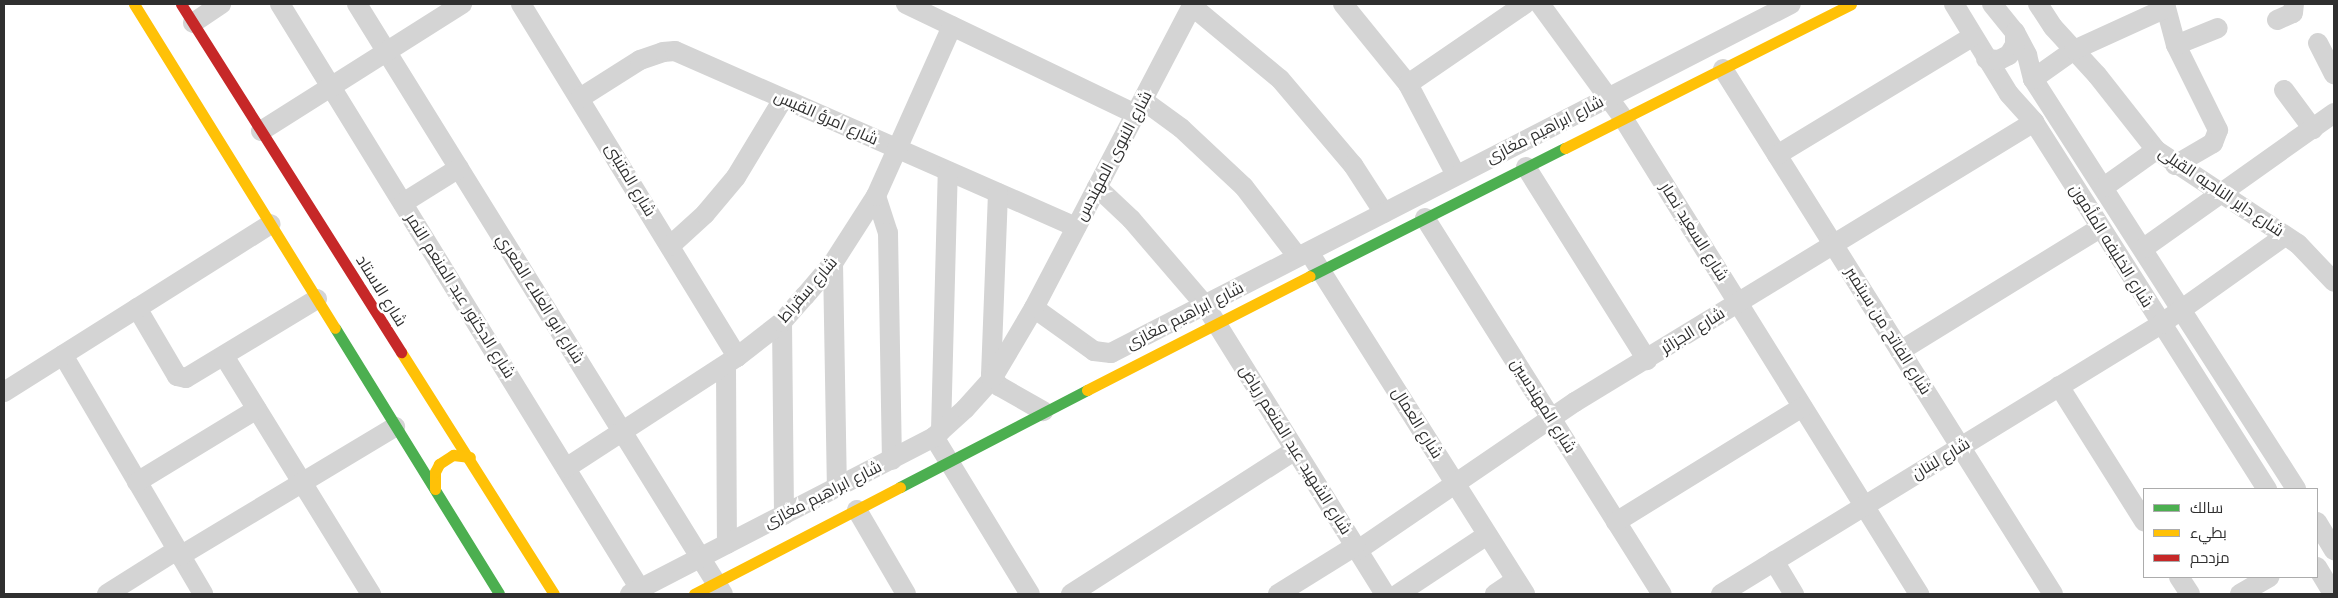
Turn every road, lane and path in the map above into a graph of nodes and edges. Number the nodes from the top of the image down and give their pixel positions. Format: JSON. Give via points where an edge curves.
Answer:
{"nodes":[{"id":1,"x":134,"y":4,"type":"edge"},
{"id":2,"x":181,"y":4,"type":"edge"},
{"id":3,"x":221,"y":4,"type":"edge"},
{"id":4,"x":280,"y":4,"type":"edge"},
{"id":5,"x":357,"y":4,"type":"edge"},
{"id":6,"x":462,"y":4,"type":"edge"},
{"id":7,"x":521,"y":4,"type":"edge"},
{"id":8,"x":906,"y":4,"type":"edge"},
{"id":9,"x":1343,"y":4,"type":"edge"},
{"id":10,"x":1525,"y":4,"type":"edge"},
{"id":11,"x":1540,"y":4,"type":"edge"},
{"id":12,"x":1851,"y":4,"type":"edge"},
{"id":13,"x":1954,"y":4,"type":"edge"},
{"id":14,"x":1992,"y":4,"type":"edge"},
{"id":15,"x":2038,"y":4,"type":"edge"},
{"id":16,"x":2294,"y":4,"type":"edge"},
{"id":17,"x":1193,"y":5,"type":"edge"},
{"id":18,"x":1786,"y":5,"type":"edge"},
{"id":19,"x":2165,"y":6,"type":"edge"},
{"id":20,"x":438,"y":10,"type":"edge"},
{"id":21,"x":2277,"y":20,"type":"dead end"},
{"id":22,"x":193,"y":23,"type":"junction"},
{"id":23,"x":952,"y":26,"type":"junction"},
{"id":24,"x":1803,"y":28,"type":"junction"},
{"id":25,"x":2218,"y":28,"type":"dead end"},
{"id":26,"x":2015,"y":32,"type":"junction"},
{"id":27,"x":1972,"y":37,"type":"junction"},
{"id":28,"x":2176,"y":45,"type":"junction"},
{"id":29,"x":2074,"y":50,"type":"junction"},
{"id":30,"x":387,"y":52,"type":"junction"},
{"id":31,"x":1986,"y":59,"type":"junction"},
{"id":32,"x":1723,"y":69,"type":"junction"},
{"id":33,"x":2033,"y":79,"type":"junction"},
{"id":34,"x":1408,"y":84,"type":"junction"},
{"id":35,"x":331,"y":87,"type":"junction"},
{"id":36,"x":2284,"y":90,"type":"dead end"},
{"id":37,"x":1610,"y":97,"type":"junction"},
{"id":38,"x":580,"y":98,"type":"junction"},
{"id":39,"x":783,"y":99,"type":"junction"},
{"id":40,"x":1140,"y":108,"type":"junction"},
{"id":41,"x":2334,"y":114,"type":"edge"},
{"id":42,"x":1623,"y":118,"type":"junction"},
{"id":43,"x":2034,"y":122,"type":"junction"},
{"id":44,"x":2313,"y":129,"type":"junction"},
{"id":45,"x":262,"y":130,"type":"junction"},
{"id":46,"x":897,"y":150,"type":"junction"},
{"id":47,"x":2156,"y":150,"type":"junction"},
{"id":48,"x":1777,"y":155,"type":"junction"},
{"id":49,"x":2175,"y":165,"type":"junction"},
{"id":50,"x":1526,"y":167,"type":"junction"},
{"id":51,"x":459,"y":168,"type":"junction"},
{"id":52,"x":948,"y":172,"type":"junction"},
{"id":53,"x":1456,"y":175,"type":"junction"},
{"id":54,"x":2104,"y":187,"type":"junction"},
{"id":55,"x":1098,"y":188,"type":"junction"},
{"id":56,"x":998,"y":193,"type":"junction"},
{"id":57,"x":2220,"y":195,"type":"junction"},
{"id":58,"x":876,"y":196,"type":"junction"},
{"id":59,"x":403,"y":203,"type":"junction"},
{"id":60,"x":1384,"y":213,"type":"junction"},
{"id":61,"x":1425,"y":218,"type":"junction"},
{"id":62,"x":271,"y":224,"type":"junction"},
{"id":63,"x":1076,"y":227,"type":"junction"},
{"id":64,"x":2100,"y":228,"type":"junction"},
{"id":65,"x":2285,"y":236,"type":"junction"},
{"id":66,"x":1834,"y":245,"type":"junction"},
{"id":67,"x":670,"y":246,"type":"junction"},
{"id":68,"x":2144,"y":248,"type":"junction"},
{"id":69,"x":1304,"y":255,"type":"junction"},
{"id":70,"x":833,"y":263,"type":"junction"},
{"id":71,"x":1321,"y":270,"type":"junction"},
{"id":72,"x":2332,"y":274,"type":"edge"},
{"id":73,"x":317,"y":299,"type":"junction"},
{"id":74,"x":1738,"y":303,"type":"junction"},
{"id":75,"x":1205,"y":305,"type":"junction"},
{"id":76,"x":137,"y":308,"type":"junction"},
{"id":77,"x":1034,"y":308,"type":"junction"},
{"id":78,"x":2184,"y":309,"type":"junction"},
{"id":79,"x":380,"y":320,"type":"junction"},
{"id":80,"x":782,"y":322,"type":"junction"},
{"id":81,"x":1216,"y":323,"type":"junction"},
{"id":82,"x":2161,"y":324,"type":"junction"},
{"id":83,"x":374,"y":336,"type":"dead end"},
{"id":84,"x":346,"y":345,"type":"junction"},
{"id":85,"x":361,"y":345,"type":"dead end"},
{"id":86,"x":1900,"y":351,"type":"junction"},
{"id":87,"x":63,"y":355,"type":"junction"},
{"id":88,"x":224,"y":356,"type":"junction"},
{"id":89,"x":1647,"y":360,"type":"junction"},
{"id":90,"x":731,"y":361,"type":"junction"},
{"id":91,"x":992,"y":379,"type":"junction"},
{"id":92,"x":2059,"y":386,"type":"junction"},
{"id":93,"x":4,"y":392,"type":"edge"},
{"id":94,"x":1802,"y":407,"type":"junction"},
{"id":95,"x":257,"y":409,"type":"junction"},
{"id":96,"x":1043,"y":412,"type":"junction"},
{"id":97,"x":1552,"y":420,"type":"junction"},
{"id":98,"x":396,"y":427,"type":"junction"},
{"id":99,"x":622,"y":432,"type":"junction"},
{"id":100,"x":937,"y":434,"type":"junction"},
{"id":101,"x":1961,"y":447,"type":"junction"},
{"id":102,"x":1295,"y":450,"type":"junction"},
{"id":103,"x":470,"y":457,"type":"junction"},
{"id":104,"x":892,"y":460,"type":"junction"},
{"id":105,"x":949,"y":463,"type":"junction"},
{"id":106,"x":566,"y":468,"type":"junction"},
{"id":107,"x":137,"y":482,"type":"junction"},
{"id":108,"x":302,"y":483,"type":"junction"},
{"id":109,"x":1457,"y":486,"type":"junction"},
{"id":110,"x":837,"y":487,"type":"junction"},
{"id":111,"x":2266,"y":488,"type":"edge"},
{"id":112,"x":2295,"y":488,"type":"edge"},
{"id":113,"x":435,"y":489,"type":"junction"},
{"id":114,"x":1865,"y":505,"type":"junction"},
{"id":115,"x":857,"y":510,"type":"junction"},
{"id":116,"x":784,"y":515,"type":"junction"},
{"id":117,"x":2143,"y":519,"type":"edge"},
{"id":118,"x":1616,"y":522,"type":"junction"},
{"id":119,"x":2318,"y":525,"type":"edge"},
{"id":120,"x":1488,"y":535,"type":"junction"},
{"id":121,"x":727,"y":544,"type":"junction"},
{"id":122,"x":2326,"y":546,"type":"edge"},
{"id":123,"x":1357,"y":548,"type":"junction"},
{"id":124,"x":178,"y":553,"type":"junction"},
{"id":125,"x":700,"y":558,"type":"junction"},
{"id":126,"x":1774,"y":561,"type":"junction"},
{"id":127,"x":2318,"y":569,"type":"edge"},
{"id":128,"x":2180,"y":578,"type":"edge"},
{"id":129,"x":2267,"y":578,"type":"edge"},
{"id":130,"x":1520,"y":587,"type":"edge"},
{"id":131,"x":719,"y":589,"type":"edge"},
{"id":132,"x":635,"y":592,"type":"edge"},
{"id":133,"x":107,"y":594,"type":"edge"},
{"id":134,"x":203,"y":594,"type":"edge"},
{"id":135,"x":371,"y":594,"type":"edge"},
{"id":136,"x":499,"y":594,"type":"edge"},
{"id":137,"x":554,"y":594,"type":"edge"},
{"id":138,"x":694,"y":594,"type":"edge"},
{"id":139,"x":906,"y":594,"type":"edge"},
{"id":140,"x":1030,"y":594,"type":"edge"},
{"id":141,"x":1070,"y":594,"type":"edge"},
{"id":142,"x":1278,"y":594,"type":"edge"},
{"id":143,"x":1385,"y":594,"type":"edge"},
{"id":144,"x":1398,"y":594,"type":"edge"},
{"id":145,"x":1494,"y":594,"type":"edge"},
{"id":146,"x":1662,"y":594,"type":"edge"},
{"id":147,"x":1721,"y":594,"type":"edge"},
{"id":148,"x":1794,"y":594,"type":"edge"},
{"id":149,"x":1919,"y":594,"type":"edge"},
{"id":150,"x":2053,"y":594,"type":"edge"},
{"id":151,"x":2190,"y":594,"type":"edge"},
{"id":152,"x":2240,"y":594,"type":"edge"},
{"id":153,"x":2333,"y":594,"type":"edge"}],
"edges":[{"from":1,"to":62,"type":"main road"},
{"from":2,"to":22,"type":"main road","name":"شارع الاستاد"},
{"from":3,"to":22,"type":"street"},
{"from":4,"to":35,"type":"street","name":"شارع الدكتور عبد المنعم النمر"},
{"from":5,"to":30,"type":"street","name":"شارع ابو العلاء المعري"},
{"from":6,"to":20,"type":"street"},
{"from":7,"to":38,"type":"street","name":"شارع المتبنى"},
{"from":8,"to":23,"type":"street","name":"شارع العمال"},
{"from":9,"to":34,"type":"street"},
{"from":10,"to":34,"type":"street"},
{"from":11,"to":37,"type":"street","name":"شارع السعيد نصار"},
{"from":12,"to":24,"type":"main road","name":"شارع ابراهيم مغازى"},
{"from":13,"to":27,"type":"street","name":"شارع الخليفه المأمون"},
{"from":14,"to":26,"type":"street","name":"شارع الخليفه المأمون"},
{"from":15,"to":29,"type":"street","name":"شارع داير الناحيه القبلى"},
{"from":16,"to":21,"type":"street","via":[[2293,13]]},
{"from":17,"to":40,"type":"street","name":"شارع النبوى المهندس"},
{"from":17,"to":60,"type":"street","via":[[1293,92],[1353,165]]},
{"from":18,"to":24,"type":"street"},
{"from":18,"to":37,"type":"street","name":"شارع ابراهيم مغازى"},
{"from":19,"to":28,"type":"street"},
{"from":19,"to":29,"type":"street"},
{"from":20,"to":30,"type":"street"},
{"from":22,"to":45,"type":"main road","name":"شارع الاستاد"},
{"from":23,"to":40,"type":"street","name":"شارع العمال"},
{"from":23,"to":46,"type":"street","name":"شارع سقراط"},
{"from":24,"to":32,"type":"main road","name":"شارع ابراهيم مغازى"},
{"from":25,"to":28,"type":"street"},
{"from":26,"to":31,"type":"street","via":[[2015,45],[2009,55],[1999,60]]},
{"from":26,"to":33,"type":"street","name":"شارع الخليفه المأمون","via":[[2027,55]]},
{"from":27,"to":31,"type":"street","name":"شارع الخليفه المأمون"},
{"from":27,"to":48,"type":"street"},
{"from":28,"to":49,"type":"street","via":[[2218,130],[2213,143]]},
{"from":29,"to":33,"type":"street"},
{"from":29,"to":47,"type":"street","name":"شارع داير الناحيه القبلى"},
{"from":30,"to":35,"type":"street"},
{"from":30,"to":51,"type":"street","name":"شارع ابو العلاء المعري"},
{"from":31,"to":43,"type":"street","name":"شارع الخليفه المأمون","via":[[2009,94]]},
{"from":32,"to":42,"type":"main road","name":"شارع ابراهيم مغازى"},
{"from":32,"to":48,"type":"street","name":"شارع الفاتح من سبتمبر"},
{"from":33,"to":54,"type":"street","name":"شارع الخليفه المأمون"},
{"from":34,"to":53,"type":"street"},
{"from":35,"to":45,"type":"street"},
{"from":35,"to":59,"type":"street","name":"شارع الدكتور عبد المنعم النمر"},
{"from":36,"to":44,"type":"street"},
{"from":37,"to":42,"type":"street","name":"شارع السعيد نصار"},
{"from":37,"to":53,"type":"street","name":"شارع ابراهيم مغازى"},
{"from":38,"to":39,"type":"street","name":"شارع امرؤ القيس","via":[[640,60],[675,51]]},
{"from":38,"to":67,"type":"street","name":"شارع المتبنى"},
{"from":39,"to":46,"type":"street","name":"شارع امرؤ القيس"},
{"from":39,"to":67,"type":"street","via":[[736,177]]},
{"from":40,"to":55,"type":"street","name":"شارع النبوى المهندس"},
{"from":40,"to":69,"type":"street","name":"شارع العمال","via":[[1180,128],[1244,187]]},
{"from":41,"to":44,"type":"street"},
{"from":42,"to":50,"type":"main road","name":"شارع ابراهيم مغازى"},
{"from":42,"to":74,"type":"street","name":"شارع السعيد نصار"},
{"from":43,"to":64,"type":"street","name":"شارع الخليفه المأمون"},
{"from":43,"to":66,"type":"street","name":"شارع الجزائر"},
{"from":44,"to":57,"type":"street"},
{"from":45,"to":79,"type":"main road","name":"شارع الاستاد"},
{"from":46,"to":52,"type":"street","name":"شارع امرؤ القيس"},
{"from":46,"to":58,"type":"street","name":"شارع سقراط"},
{"from":47,"to":49,"type":"street","name":"شارع داير الناحيه القبلى"},
{"from":47,"to":54,"type":"street"},
{"from":48,"to":66,"type":"street","name":"شارع الفاتح من سبتمبر"},
{"from":49,"to":57,"type":"street","name":"شارع داير الناحيه القبلى"},
{"from":50,"to":61,"type":"main road","name":"شارع ابراهيم مغازى"},
{"from":50,"to":89,"type":"street"},
{"from":51,"to":59,"type":"street"},
{"from":51,"to":99,"type":"street","name":"شارع ابو العلاء المعري"},
{"from":52,"to":56,"type":"street","name":"شارع امرؤ القيس"},
{"from":52,"to":100,"type":"street"},
{"from":53,"to":60,"type":"street","name":"شارع ابراهيم مغازى"},
{"from":54,"to":68,"type":"street","name":"شارع الخليفه المأمون"},
{"from":55,"to":63,"type":"street","name":"شارع النبوى المهندس"},
{"from":55,"to":75,"type":"street","name":"شارع الشهيد عبد المنعم رياض","via":[[1131,219]]},
{"from":56,"to":63,"type":"street","name":"شارع امرؤ القيس"},
{"from":56,"to":91,"type":"street"},
{"from":57,"to":65,"type":"street","name":"شارع داير الناحيه القبلى"},
{"from":57,"to":68,"type":"street"},
{"from":58,"to":70,"type":"street","name":"شارع سقراط"},
{"from":58,"to":104,"type":"street","via":[[888,233]]},
{"from":59,"to":106,"type":"street","name":"شارع الدكتور عبد المنعم النمر"},
{"from":60,"to":69,"type":"street","name":"شارع ابراهيم مغازى"},
{"from":61,"to":71,"type":"main road","name":"شارع ابراهيم مغازى"},
{"from":61,"to":97,"type":"street","name":"شارع المهندسين"},
{"from":62,"to":73,"type":"main road"},
{"from":62,"to":76,"type":"street"},
{"from":63,"to":77,"type":"street","name":"شارع النبوى المهندس"},
{"from":64,"to":82,"type":"street","name":"شارع الخليفه المأمون"},
{"from":64,"to":86,"type":"street"},
{"from":65,"to":72,"type":"street","name":"شارع داير الناحيه القبلى","via":[[2309,252]]},
{"from":65,"to":78,"type":"street","name":"شارع لبنان"},
{"from":66,"to":74,"type":"street","name":"شارع الجزائر"},
{"from":66,"to":86,"type":"street","name":"شارع الفاتح من سبتمبر"},
{"from":67,"to":90,"type":"street","name":"شارع المتبنى"},
{"from":68,"to":78,"type":"street","name":"شارع الخليفه المأمون"},
{"from":69,"to":71,"type":"street","name":"شارع العمال"},
{"from":69,"to":75,"type":"street","name":"شارع ابراهيم مغازى"},
{"from":70,"to":80,"type":"street","name":"شارع سقراط"},
{"from":70,"to":110,"type":"street"},
{"from":71,"to":81,"type":"main road","name":"شارع ابراهيم مغازى"},
{"from":71,"to":109,"type":"street","name":"شارع العمال"},
{"from":73,"to":84,"type":"main road"},
{"from":73,"to":88,"type":"street"},
{"from":74,"to":89,"type":"street","name":"شارع الجزائر"},
{"from":74,"to":94,"type":"street","name":"شارع السعيد نصار"},
{"from":75,"to":77,"type":"street","name":"شارع ابراهيم مغازى","via":[[1119,349],[1102,353],[1094,351]]},
{"from":75,"to":81,"type":"street","name":"شارع الشهيد عبد المنعم رياض"},
{"from":76,"to":87,"type":"street"},
{"from":76,"to":88,"type":"street","via":[[177,376],[186,378]]},
{"from":77,"to":91,"type":"street","name":"شارع ابراهيم مغازى"},
{"from":78,"to":82,"type":"street","name":"شارع لبنان"},
{"from":78,"to":112,"type":"street","name":"شارع الخليفه المأمون"},
{"from":79,"to":83,"type":"main road"},
{"from":79,"to":103,"type":"main road","name":"شارع الاستاد"},
{"from":80,"to":90,"type":"street","name":"شارع سقراط"},
{"from":80,"to":116,"type":"street"},
{"from":81,"to":96,"type":"main road","name":"شارع ابراهيم مغازى"},
{"from":81,"to":102,"type":"street","name":"شارع الشهيد عبد المنعم رياض"},
{"from":82,"to":92,"type":"street","name":"شارع لبنان"},
{"from":82,"to":111,"type":"street","name":"شارع الخليفه المأمون"},
{"from":84,"to":85,"type":"main road"},
{"from":84,"to":98,"type":"main road"},
{"from":86,"to":101,"type":"street","name":"شارع الفاتح من سبتمبر"},
{"from":87,"to":93,"type":"street"},
{"from":87,"to":107,"type":"street"},
{"from":88,"to":95,"type":"street"},
{"from":89,"to":97,"type":"street","name":"شارع الجزائر","via":[[1575,402]]},
{"from":90,"to":99,"type":"street","name":"شارع سقراط"},
{"from":90,"to":121,"type":"street"},
{"from":91,"to":96,"type":"street"},
{"from":91,"to":100,"type":"street","name":"شارع ابراهيم مغازى"},
{"from":92,"to":101,"type":"street","name":"شارع لبنان"},
{"from":92,"to":117,"type":"street"},
{"from":94,"to":114,"type":"street","name":"شارع السعيد نصار"},
{"from":94,"to":118,"type":"street"},
{"from":95,"to":107,"type":"street"},
{"from":95,"to":108,"type":"street"},
{"from":96,"to":105,"type":"main road","name":"شارع ابراهيم مغازى"},
{"from":97,"to":109,"type":"street","name":"شارع الجزائر"},
{"from":97,"to":118,"type":"street","name":"شارع المهندسين"},
{"from":98,"to":108,"type":"street"},
{"from":98,"to":113,"type":"main road"},
{"from":99,"to":106,"type":"street","name":"شارع سقراط"},
{"from":99,"to":125,"type":"street","name":"شارع ابو العلاء المعري"},
{"from":100,"to":104,"type":"street","name":"شارع ابراهيم مغازى"},
{"from":100,"to":105,"type":"street"},
{"from":101,"to":114,"type":"street","name":"شارع لبنان"},
{"from":101,"to":150,"type":"street","name":"شارع الفاتح من سبتمبر"},
{"from":102,"to":123,"type":"street","name":"شارع الشهيد عبد المنعم رياض"},
{"from":102,"to":141,"type":"street"},
{"from":103,"to":113,"type":"main road","via":[[453,455],[439,464],[435,472]]},
{"from":103,"to":137,"type":"main road","name":"شارع الاستاد"},
{"from":104,"to":110,"type":"street","name":"شارع ابراهيم مغازى"},
{"from":105,"to":115,"type":"main road","name":"شارع ابراهيم مغازى"},
{"from":105,"to":140,"type":"street"},
{"from":106,"to":132,"type":"street","name":"شارع الدكتور عبد المنعم النمر"},
{"from":107,"to":124,"type":"street"},
{"from":108,"to":124,"type":"street"},
{"from":108,"to":135,"type":"street"},
{"from":109,"to":120,"type":"street","name":"شارع العمال"},
{"from":109,"to":123,"type":"street","name":"شارع الجزائر"},
{"from":110,"to":116,"type":"street","name":"شارع ابراهيم مغازى"},
{"from":113,"to":136,"type":"main road"},
{"from":114,"to":126,"type":"street","name":"شارع لبنان"},
{"from":114,"to":149,"type":"street","name":"شارع السعيد نصار"},
{"from":115,"to":131,"type":"main road","name":"شارع ابراهيم مغازى"},
{"from":115,"to":139,"type":"street"},
{"from":116,"to":121,"type":"street","name":"شارع ابراهيم مغازى"},
{"from":118,"to":146,"type":"street","name":"شارع المهندسين"},
{"from":119,"to":122,"type":"street"},
{"from":120,"to":130,"type":"street","name":"شارع العمال"},
{"from":120,"to":144,"type":"street"},
{"from":121,"to":125,"type":"street","name":"شارع ابراهيم مغازى"},
{"from":123,"to":142,"type":"street","name":"شارع الجزائر"},
{"from":123,"to":143,"type":"street","name":"شارع الشهيد عبد المنعم رياض"},
{"from":124,"to":133,"type":"street"},
{"from":124,"to":134,"type":"street"},
{"from":125,"to":131,"type":"street","name":"شارع ابو العلاء المعري"},
{"from":125,"to":132,"type":"street","name":"شارع ابراهيم مغازى"},
{"from":126,"to":147,"type":"street","name":"شارع لبنان"},
{"from":126,"to":148,"type":"street"},
{"from":127,"to":153,"type":"street"},
{"from":128,"to":151,"type":"street"},
{"from":129,"to":152,"type":"street"},
{"from":130,"to":145,"type":"street"},
{"from":131,"to":138,"type":"main road","name":"شارع ابراهيم مغازى"}]}
